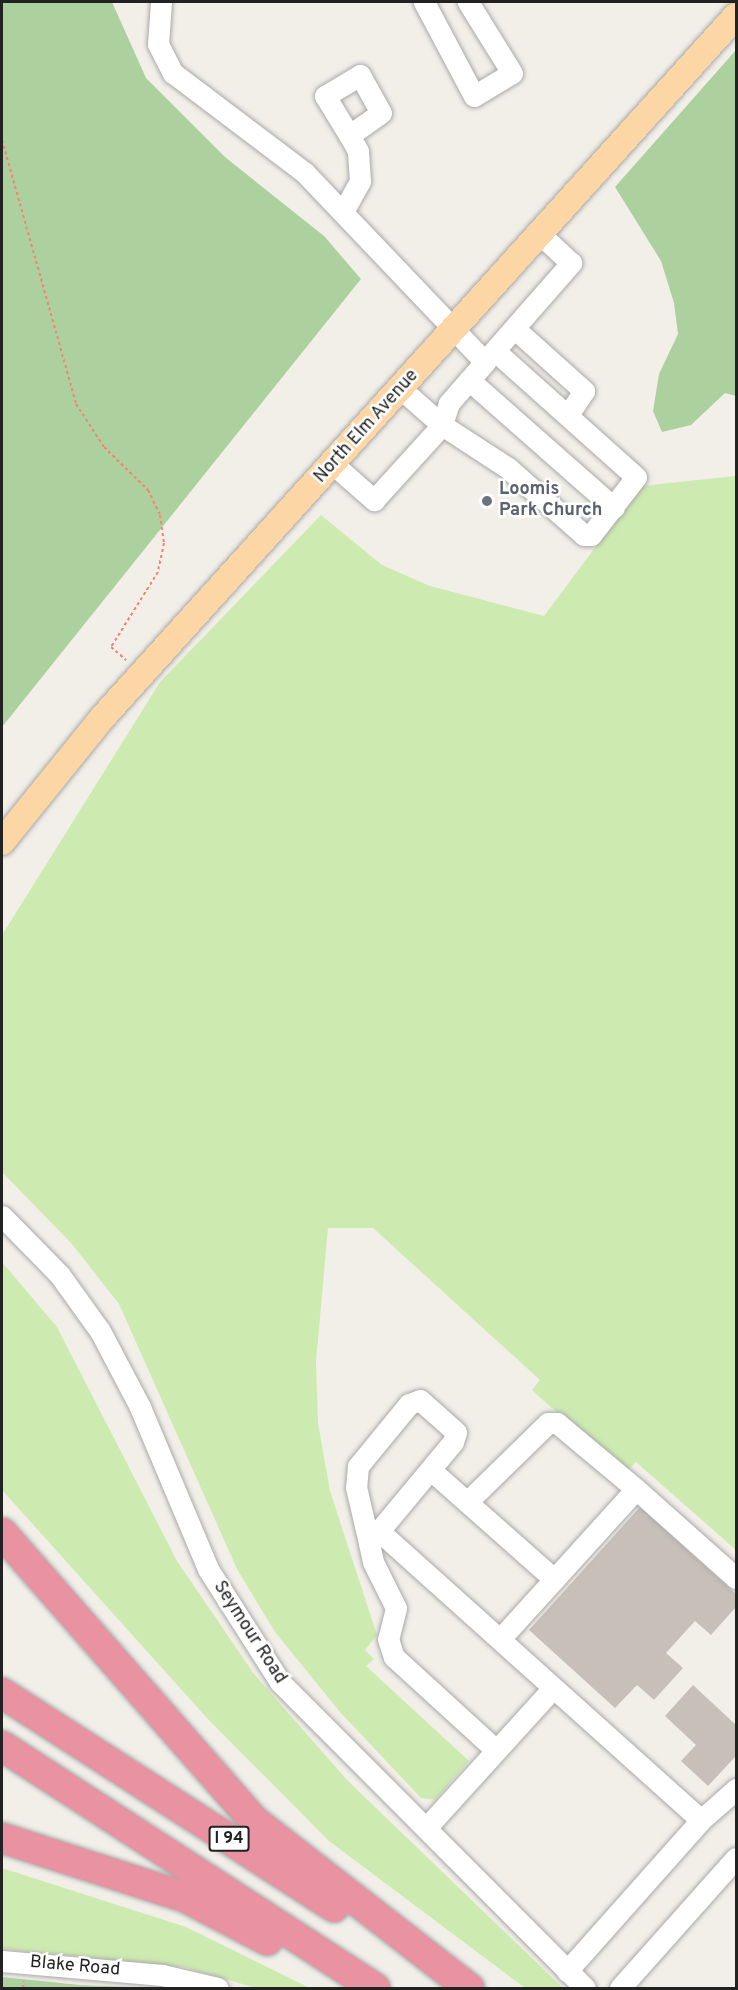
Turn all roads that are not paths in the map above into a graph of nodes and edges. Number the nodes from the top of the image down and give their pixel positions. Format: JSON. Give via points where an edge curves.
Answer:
{"nodes":[{"id":1,"x":161,"y":2,"type":"edge"},
{"id":2,"x":424,"y":2,"type":"edge"},
{"id":3,"x":468,"y":2,"type":"edge"},
{"id":4,"x":736,"y":16,"type":"edge"},
{"id":5,"x":349,"y":135,"type":"dead end"},
{"id":6,"x":344,"y":210,"type":"junction"},
{"id":7,"x":540,"y":234,"type":"junction"},
{"id":8,"x":515,"y":329,"type":"junction"},
{"id":9,"x":454,"y":330,"type":"junction"},
{"id":10,"x":490,"y":356,"type":"junction"},
{"id":11,"x":469,"y":380,"type":"junction"},
{"id":12,"x":401,"y":389,"type":"junction"},
{"id":13,"x":568,"y":415,"type":"junction"},
{"id":14,"x":441,"y":425,"type":"junction"},
{"id":15,"x":333,"y":465,"type":"junction"},
{"id":16,"x":614,"y":508,"type":"junction"},
{"id":17,"x":2,"y":843,"type":"edge"},
{"id":18,"x":2,"y":1216,"type":"edge"},
{"id":19,"x":433,"y":1472,"type":"junction"},
{"id":20,"x":636,"y":1489,"type":"junction"},
{"id":21,"x":466,"y":1502,"type":"junction"},
{"id":22,"x":2,"y":1533,"type":"edge"},
{"id":23,"x":375,"y":1538,"type":"junction"},
{"id":24,"x":736,"y":1578,"type":"edge"},
{"id":25,"x":554,"y":1579,"type":"junction"},
{"id":26,"x":500,"y":1640,"type":"junction"},
{"id":27,"x":554,"y":1688,"type":"junction"},
{"id":28,"x":2,"y":1693,"type":"edge"},
{"id":29,"x":2,"y":1746,"type":"edge"},
{"id":30,"x":496,"y":1750,"type":"junction"},
{"id":31,"x":736,"y":1789,"type":"edge"},
{"id":32,"x":701,"y":1820,"type":"junction"},
{"id":33,"x":426,"y":1828,"type":"junction"},
{"id":34,"x":2,"y":1838,"type":"edge"},
{"id":35,"x":736,"y":1858,"type":"edge"},
{"id":36,"x":2,"y":1961,"type":"edge"},
{"id":37,"x":567,"y":1971,"type":"junction"},
{"id":38,"x":218,"y":1989,"type":"edge"},
{"id":39,"x":348,"y":1989,"type":"edge"},
{"id":40,"x":375,"y":1989,"type":"edge"},
{"id":41,"x":456,"y":1989,"type":"edge"},
{"id":42,"x":469,"y":1989,"type":"edge"},
{"id":43,"x":585,"y":1989,"type":"edge"},
{"id":44,"x":620,"y":1989,"type":"edge"}],
"edges":[{"from":1,"to":6,"type":"street","via":[[158,44],[173,73],[272,146]]},
{"from":2,"to":3,"type":"street","via":[[474,96],[512,72]]},
{"from":4,"to":7,"type":"main road","name":"North Elm Avenue"},
{"from":5,"to":6,"type":"street","via":[[358,151],[360,181]]},
{"from":6,"to":9,"type":"street"},
{"from":7,"to":8,"type":"street","via":[[571,263]]},
{"from":7,"to":9,"type":"main road","name":"North Elm Avenue"},
{"from":8,"to":10,"type":"street"},
{"from":8,"to":13,"type":"street","via":[[584,391]]},
{"from":9,"to":10,"type":"street"},
{"from":9,"to":12,"type":"main road","name":"North Elm Avenue"},
{"from":10,"to":11,"type":"street"},
{"from":10,"to":13,"type":"street"},
{"from":11,"to":14,"type":"street","via":[[449,403]]},
{"from":11,"to":16,"type":"street"},
{"from":12,"to":14,"type":"street"},
{"from":12,"to":15,"type":"main road","name":"North Elm Avenue"},
{"from":13,"to":16,"type":"street","via":[[636,477]]},
{"from":14,"to":15,"type":"street","via":[[374,500]]},
{"from":14,"to":16,"type":"street","via":[[508,468],[584,535],[591,535]]},
{"from":15,"to":17,"type":"main road","name":"North Elm Avenue","via":[[142,675]]},
{"from":18,"to":33,"type":"street","name":"Seymour Road","via":[[59,1274],[109,1345],[208,1569],[268,1666],[301,1707]]},
{"from":19,"to":21,"type":"street"},
{"from":19,"to":23,"type":"street"},
{"from":19,"to":23,"type":"street","via":[[456,1432],[420,1401],[409,1404],[358,1466],[356,1486]]},
{"from":20,"to":21,"type":"street","via":[[557,1423],[548,1422]]},
{"from":20,"to":24,"type":"street"},
{"from":20,"to":25,"type":"street"},
{"from":21,"to":25,"type":"street"},
{"from":22,"to":42,"type":"highway","via":[[253,1820]]},
{"from":23,"to":26,"type":"street"},
{"from":23,"to":30,"type":"street","via":[[396,1608],[388,1639],[394,1657]]},
{"from":25,"to":26,"type":"street"},
{"from":26,"to":27,"type":"street"},
{"from":27,"to":30,"type":"street"},
{"from":27,"to":32,"type":"street"},
{"from":28,"to":41,"type":"highway","number":"I 94"},
{"from":29,"to":40,"type":"highway","number":"I 94"},
{"from":30,"to":33,"type":"street"},
{"from":31,"to":32,"type":"street"},
{"from":32,"to":37,"type":"street"},
{"from":33,"to":37,"type":"street","name":"Seymour Road"},
{"from":34,"to":39,"type":"highway","via":[[185,1897]]},
{"from":35,"to":44,"type":"street"},
{"from":36,"to":38,"type":"street","name":"Blake Road","via":[[162,1975]]},
{"from":37,"to":43,"type":"street","name":"Seymour Road"}]}
